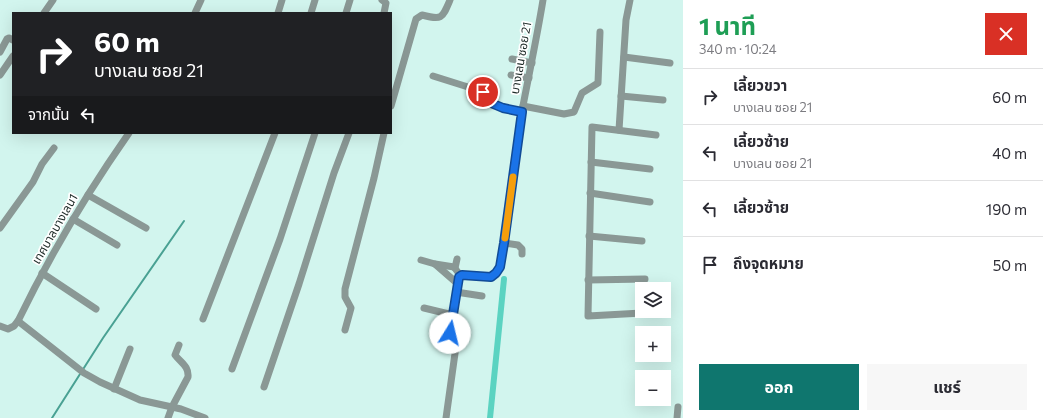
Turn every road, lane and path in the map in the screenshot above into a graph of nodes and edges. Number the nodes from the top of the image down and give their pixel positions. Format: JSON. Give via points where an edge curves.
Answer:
{"nodes":[{"id":1,"x":53,"y":0,"type":"edge"},
{"id":2,"x":201,"y":0,"type":"edge"},
{"id":3,"x":282,"y":0,"type":"edge"},
{"id":4,"x":315,"y":0,"type":"edge"},
{"id":5,"x":350,"y":0,"type":"edge"},
{"id":6,"x":450,"y":0,"type":"edge"},
{"id":7,"x":543,"y":0,"type":"edge"},
{"id":8,"x":630,"y":0,"type":"edge"},
{"id":9,"x":386,"y":1,"type":"edge"},
{"id":10,"x":45,"y":12,"type":"edge"},
{"id":11,"x":195,"y":12,"type":"edge"},
{"id":12,"x":278,"y":12,"type":"edge"},
{"id":13,"x":311,"y":12,"type":"edge"},
{"id":14,"x":346,"y":12,"type":"edge"},
{"id":15,"x":384,"y":12,"type":"edge"},
{"id":16,"x":600,"y":32,"type":"dead end"},
{"id":17,"x":12,"y":40,"type":"edge"},
{"id":18,"x":0,"y":52,"type":"edge"},
{"id":19,"x":12,"y":57,"type":"edge"},
{"id":20,"x":624,"y":57,"type":"junction"},
{"id":21,"x":512,"y":60,"type":"dead end"},
{"id":22,"x":532,"y":63,"type":"junction"},
{"id":23,"x":670,"y":63,"type":"dead end"},
{"id":24,"x":0,"y":75,"type":"edge"},
{"id":25,"x":511,"y":75,"type":"dead end"},
{"id":26,"x":433,"y":76,"type":"dead end"},
{"id":27,"x":529,"y":78,"type":"junction"},
{"id":28,"x":621,"y":96,"type":"junction"},
{"id":29,"x":663,"y":100,"type":"dead end"},
{"id":30,"x":392,"y":102,"type":"edge"},
{"id":31,"x":523,"y":109,"type":"junction"},
{"id":32,"x":619,"y":130,"type":"junction"},
{"id":33,"x":128,"y":134,"type":"edge"},
{"id":34,"x":274,"y":134,"type":"edge"},
{"id":35,"x":315,"y":134,"type":"edge"},
{"id":36,"x":349,"y":134,"type":"edge"},
{"id":37,"x":384,"y":134,"type":"edge"},
{"id":38,"x":656,"y":135,"type":"dead end"},
{"id":39,"x":54,"y":148,"type":"dead end"},
{"id":40,"x":591,"y":162,"type":"junction"},
{"id":41,"x":650,"y":169,"type":"dead end"},
{"id":42,"x":590,"y":193,"type":"junction"},
{"id":43,"x":88,"y":195,"type":"junction"},
{"id":44,"x":650,"y":202,"type":"dead end"},
{"id":45,"x":73,"y":219,"type":"junction"},
{"id":46,"x":0,"y":228,"type":"edge"},
{"id":47,"x":146,"y":228,"type":"dead end"},
{"id":48,"x":589,"y":236,"type":"junction"},
{"id":49,"x":642,"y":241,"type":"dead end"},
{"id":50,"x":504,"y":243,"type":"junction"},
{"id":51,"x":117,"y":245,"type":"dead end"},
{"id":52,"x":522,"y":254,"type":"dead end"},
{"id":53,"x":457,"y":259,"type":"dead end"},
{"id":54,"x":421,"y":260,"type":"dead end"},
{"id":55,"x":435,"y":264,"type":"junction"},
{"id":56,"x":455,"y":268,"type":"junction"},
{"id":57,"x":42,"y":273,"type":"junction"},
{"id":58,"x":461,"y":275,"type":"junction"},
{"id":59,"x":645,"y":279,"type":"dead end"},
{"id":60,"x":588,"y":280,"type":"junction"},
{"id":61,"x":458,"y":284,"type":"junction"},
{"id":62,"x":456,"y":292,"type":"junction"},
{"id":63,"x":482,"y":296,"type":"dead end"},
{"id":64,"x":424,"y":308,"type":"dead end"},
{"id":65,"x":96,"y":309,"type":"dead end"},
{"id":66,"x":635,"y":313,"type":"edge"},
{"id":67,"x":453,"y":314,"type":"junction"},
{"id":68,"x":203,"y":319,"type":"dead end"},
{"id":69,"x":18,"y":321,"type":"junction"},
{"id":70,"x":0,"y":326,"type":"edge"},
{"id":71,"x":345,"y":330,"type":"dead end"},
{"id":72,"x":179,"y":344,"type":"dead end"},
{"id":73,"x":130,"y":349,"type":"dead end"},
{"id":74,"x":232,"y":369,"type":"dead end"},
{"id":75,"x":264,"y":386,"type":"dead end"},
{"id":76,"x":114,"y":389,"type":"junction"},
{"id":77,"x":172,"y":407,"type":"junction"},
{"id":78,"x":678,"y":407,"type":"dead end"},
{"id":79,"x":168,"y":418,"type":"edge"},
{"id":80,"x":205,"y":418,"type":"edge"},
{"id":81,"x":446,"y":418,"type":"edge"},
{"id":82,"x":677,"y":418,"type":"edge"}],
"edges":[{"from":1,"to":10,"type":"street"},
{"from":2,"to":11,"type":"street"},
{"from":3,"to":12,"type":"street"},
{"from":4,"to":13,"type":"street"},
{"from":5,"to":14,"type":"street"},
{"from":6,"to":30,"type":"street","via":[[440,17],[422,15],[416,19]]},
{"from":7,"to":22,"type":"street","name":"บางเลน ซอย 21"},
{"from":8,"to":20,"type":"street"},
{"from":9,"to":15,"type":"street"},
{"from":16,"to":31,"type":"street","via":[[598,83],[582,93],[574,112],[564,114]]},
{"from":17,"to":18,"type":"street","via":[[7,39]]},
{"from":19,"to":24,"type":"street"},
{"from":20,"to":23,"type":"street"},
{"from":20,"to":28,"type":"street"},
{"from":21,"to":22,"type":"street"},
{"from":22,"to":27,"type":"street","name":"บางเลน ซอย 21"},
{"from":25,"to":27,"type":"street"},
{"from":26,"to":31,"type":"street","via":[[480,90],[491,103],[503,108]]},
{"from":27,"to":31,"type":"street","name":"บางเลน ซอย 21"},
{"from":28,"to":29,"type":"street"},
{"from":28,"to":32,"type":"street"},
{"from":31,"to":50,"type":"street","name":"บางเลน ซอย 21"},
{"from":32,"to":38,"type":"street"},
{"from":32,"to":40,"type":"street","via":[[592,127]]},
{"from":33,"to":43,"type":"street","name":"เทศบาลบางเลน1"},
{"from":34,"to":68,"type":"street"},
{"from":35,"to":74,"type":"street","via":[[280,239]]},
{"from":36,"to":75,"type":"street"},
{"from":37,"to":71,"type":"street","via":[[345,289],[345,297],[351,308]]},
{"from":39,"to":46,"type":"street"},
{"from":40,"to":41,"type":"street"},
{"from":40,"to":42,"type":"street"},
{"from":42,"to":44,"type":"street"},
{"from":42,"to":48,"type":"street"},
{"from":43,"to":45,"type":"street","name":"เทศบาลบางเลน1"},
{"from":43,"to":47,"type":"street"},
{"from":45,"to":51,"type":"street"},
{"from":45,"to":57,"type":"street","name":"เทศบาลบางเลน1"},
{"from":48,"to":49,"type":"street"},
{"from":48,"to":60,"type":"street"},
{"from":50,"to":52,"type":"street","via":[[518,245],[522,249]]},
{"from":50,"to":58,"type":"street","name":"บางเลน ซอย 21","via":[[500,267],[491,277]]},
{"from":53,"to":56,"type":"street"},
{"from":54,"to":55,"type":"street"},
{"from":55,"to":56,"type":"street"},
{"from":55,"to":61,"type":"street"},
{"from":56,"to":58,"type":"street"},
{"from":57,"to":65,"type":"street"},
{"from":57,"to":69,"type":"street","name":"เทศบาลบางเลน1"},
{"from":58,"to":61,"type":"street"},
{"from":59,"to":60,"type":"street"},
{"from":60,"to":66,"type":"street","via":[[588,316]]},
{"from":61,"to":62,"type":"street"},
{"from":62,"to":63,"type":"street"},
{"from":62,"to":67,"type":"street"},
{"from":64,"to":67,"type":"street"},
{"from":67,"to":81,"type":"street","via":[[450,336],[457,339]]},
{"from":69,"to":70,"type":"street","via":[[8,329]]},
{"from":69,"to":76,"type":"street","via":[[84,373]]},
{"from":72,"to":77,"type":"street","via":[[175,355],[186,366],[188,377]]},
{"from":73,"to":76,"type":"street"},
{"from":76,"to":77,"type":"street","via":[[140,400]]},
{"from":77,"to":79,"type":"street"},
{"from":77,"to":80,"type":"street"},
{"from":78,"to":82,"type":"street"}]}
